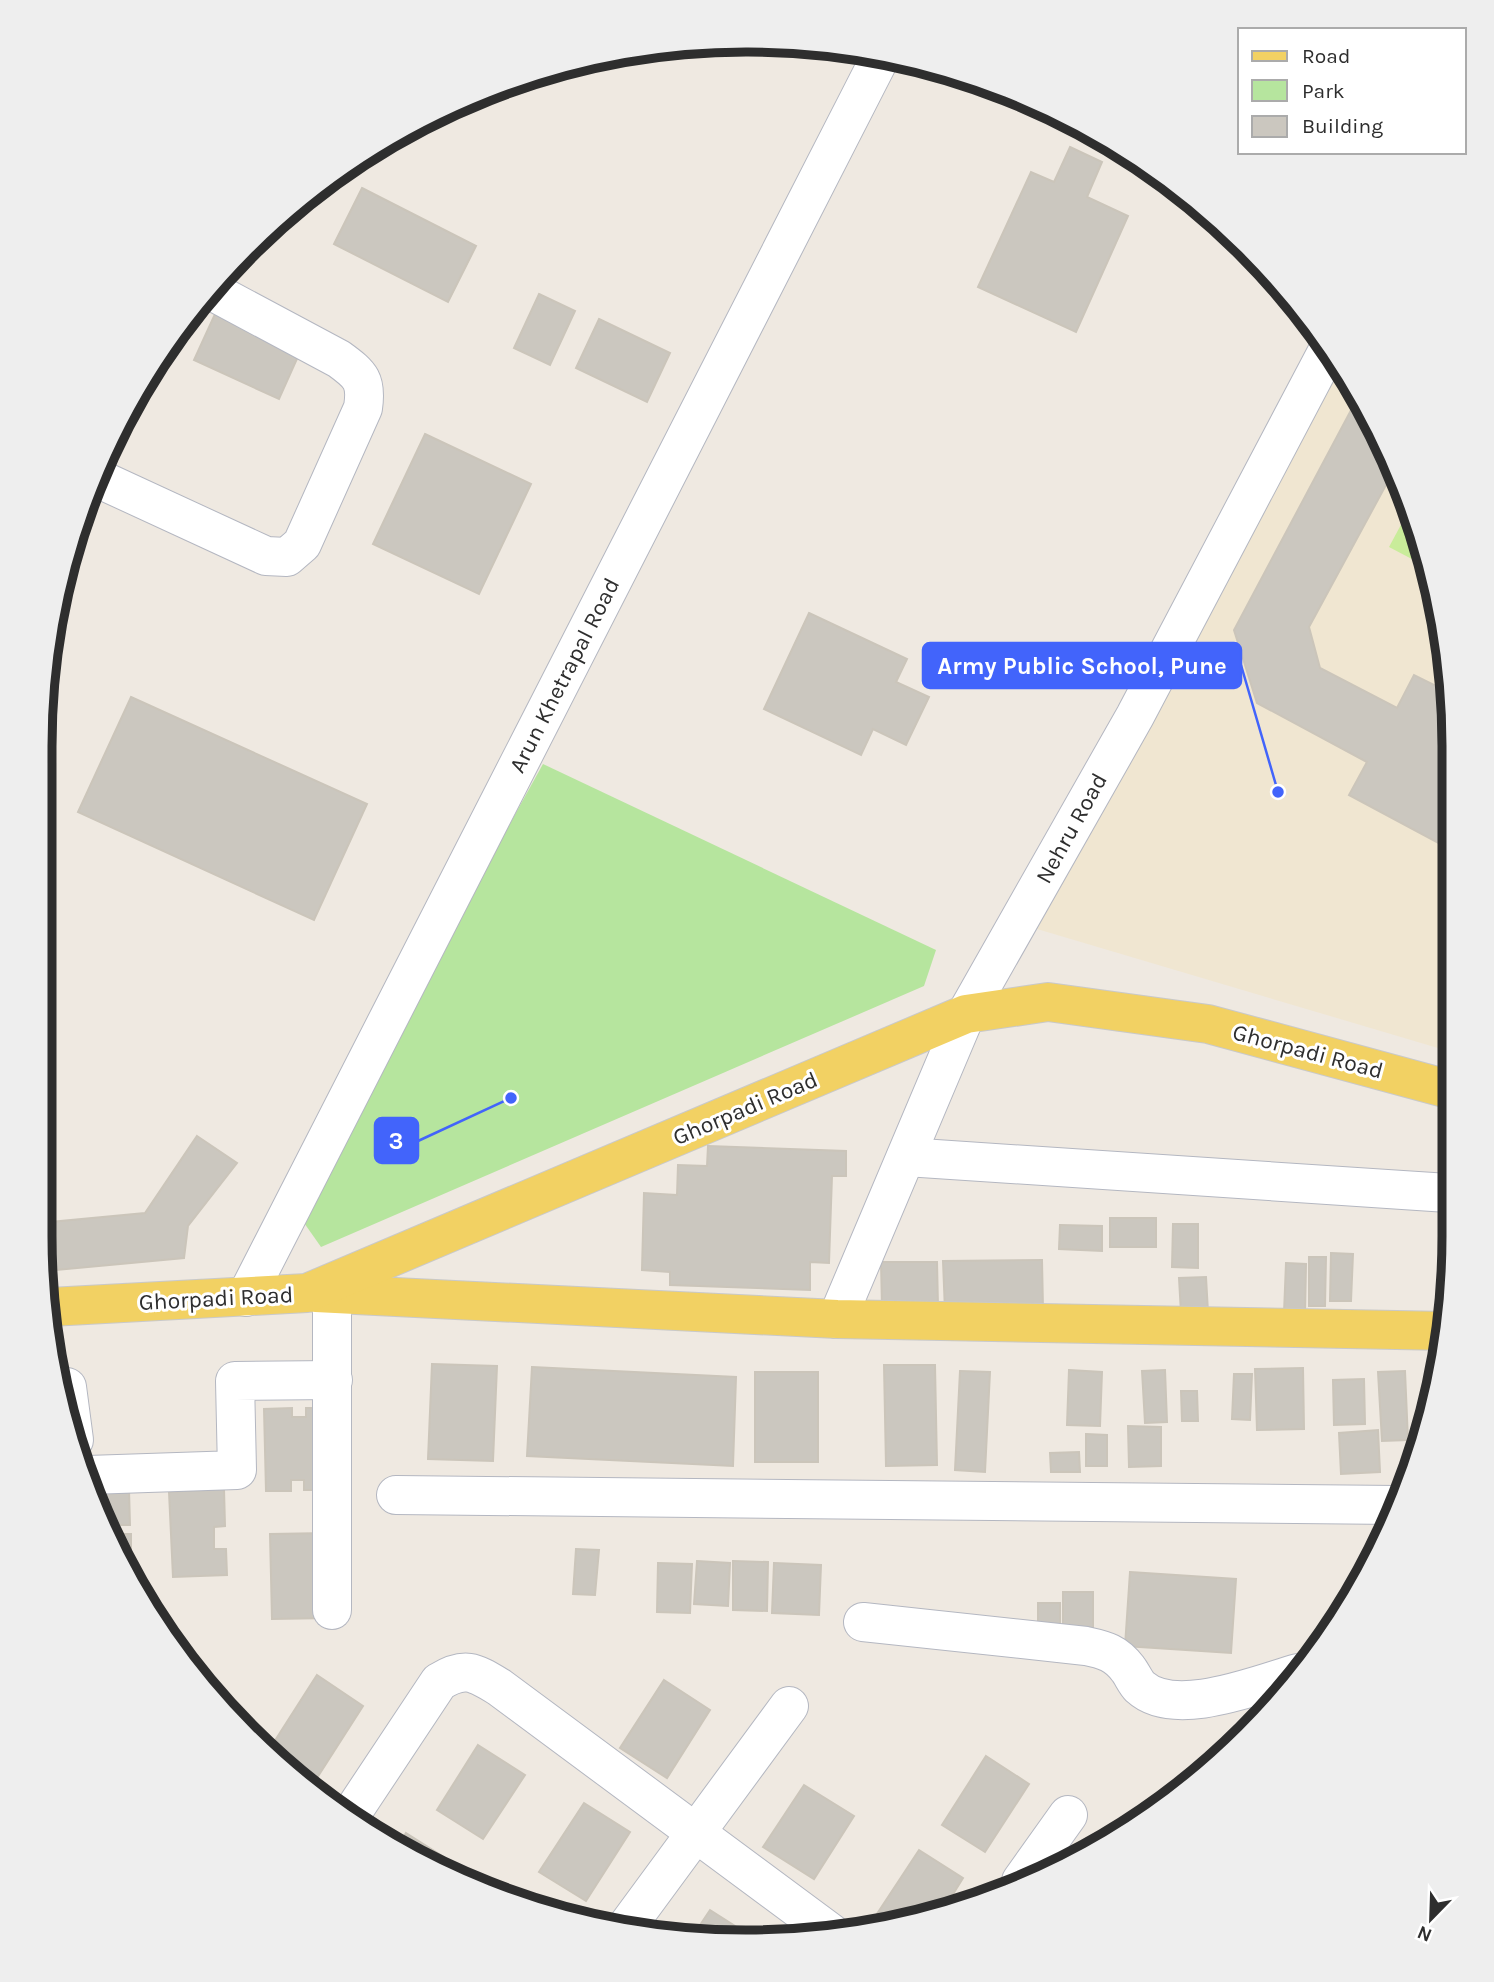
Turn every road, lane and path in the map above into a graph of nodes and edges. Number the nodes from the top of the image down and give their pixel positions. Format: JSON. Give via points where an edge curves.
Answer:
{"nodes":[{"id":1,"x":876,"y":65,"type":"edge"},
{"id":2,"x":220,"y":295,"type":"edge"},
{"id":3,"x":1323,"y":359,"type":"edge"},
{"id":4,"x":105,"y":482,"type":"edge"},
{"id":5,"x":966,"y":1014,"type":"junction"},
{"id":6,"x":1442,"y":1087,"type":"edge"},
{"id":7,"x":906,"y":1157,"type":"junction"},
{"id":8,"x":1442,"y":1194,"type":"edge"},
{"id":9,"x":320,"y":1293,"type":"junction"},
{"id":10,"x":246,"y":1297,"type":"junction"},
{"id":11,"x":56,"y":1307,"type":"edge"},
{"id":12,"x":836,"y":1319,"type":"junction"},
{"id":13,"x":1435,"y":1331,"type":"edge"},
{"id":14,"x":333,"y":1380,"type":"junction"},
{"id":15,"x":95,"y":1475,"type":"edge"},
{"id":16,"x":396,"y":1495,"type":"dead end"},
{"id":17,"x":1387,"y":1505,"type":"edge"},
{"id":18,"x":332,"y":1610,"type":"dead end"},
{"id":19,"x":863,"y":1622,"type":"dead end"},
{"id":20,"x":1282,"y":1678,"type":"edge"},
{"id":21,"x":789,"y":1706,"type":"dead end"},
{"id":22,"x":355,"y":1808,"type":"edge"},
{"id":23,"x":1068,"y":1815,"type":"dead end"},
{"id":24,"x":695,"y":1834,"type":"junction"},
{"id":25,"x":1029,"y":1869,"type":"edge"},
{"id":26,"x":632,"y":1920,"type":"edge"},
{"id":27,"x":821,"y":1926,"type":"edge"}],
"edges":[{"from":1,"to":10,"type":"street","name":"Arun Khetrapal Road"},
{"from":2,"to":4,"type":"street","via":[[339,359],[355,371],[366,389],[363,408],[302,544],[287,557],[266,556]]},
{"from":3,"to":5,"type":"street","name":"Nehru Road","via":[[1135,716]]},
{"from":5,"to":6,"type":"main road","name":"Ghorpadi Road","via":[[1048,1002],[1208,1024]]},
{"from":5,"to":7,"type":"street","name":"Nehru Road"},
{"from":5,"to":9,"type":"main road","name":"Ghorpadi Road"},
{"from":7,"to":8,"type":"street"},
{"from":7,"to":12,"type":"street","name":"Nehru Road"},
{"from":9,"to":10,"type":"main road","name":"Ghorpadi Road"},
{"from":9,"to":12,"type":"main road"},
{"from":9,"to":14,"type":"street"},
{"from":10,"to":11,"type":"main road","name":"Ghorpadi Road"},
{"from":12,"to":13,"type":"main road"},
{"from":14,"to":15,"type":"street","via":[[235,1381],[237,1470]]},
{"from":14,"to":18,"type":"street"},
{"from":16,"to":17,"type":"street"},
{"from":19,"to":20,"type":"street","via":[[1099,1649],[1122,1662],[1141,1688],[1174,1699],[1209,1698]]},
{"from":21,"to":24,"type":"street"},
{"from":22,"to":24,"type":"street","via":[[439,1682],[455,1672],[477,1674],[499,1687]]},
{"from":23,"to":25,"type":"street"},
{"from":24,"to":26,"type":"street"},
{"from":24,"to":27,"type":"street"}]}
